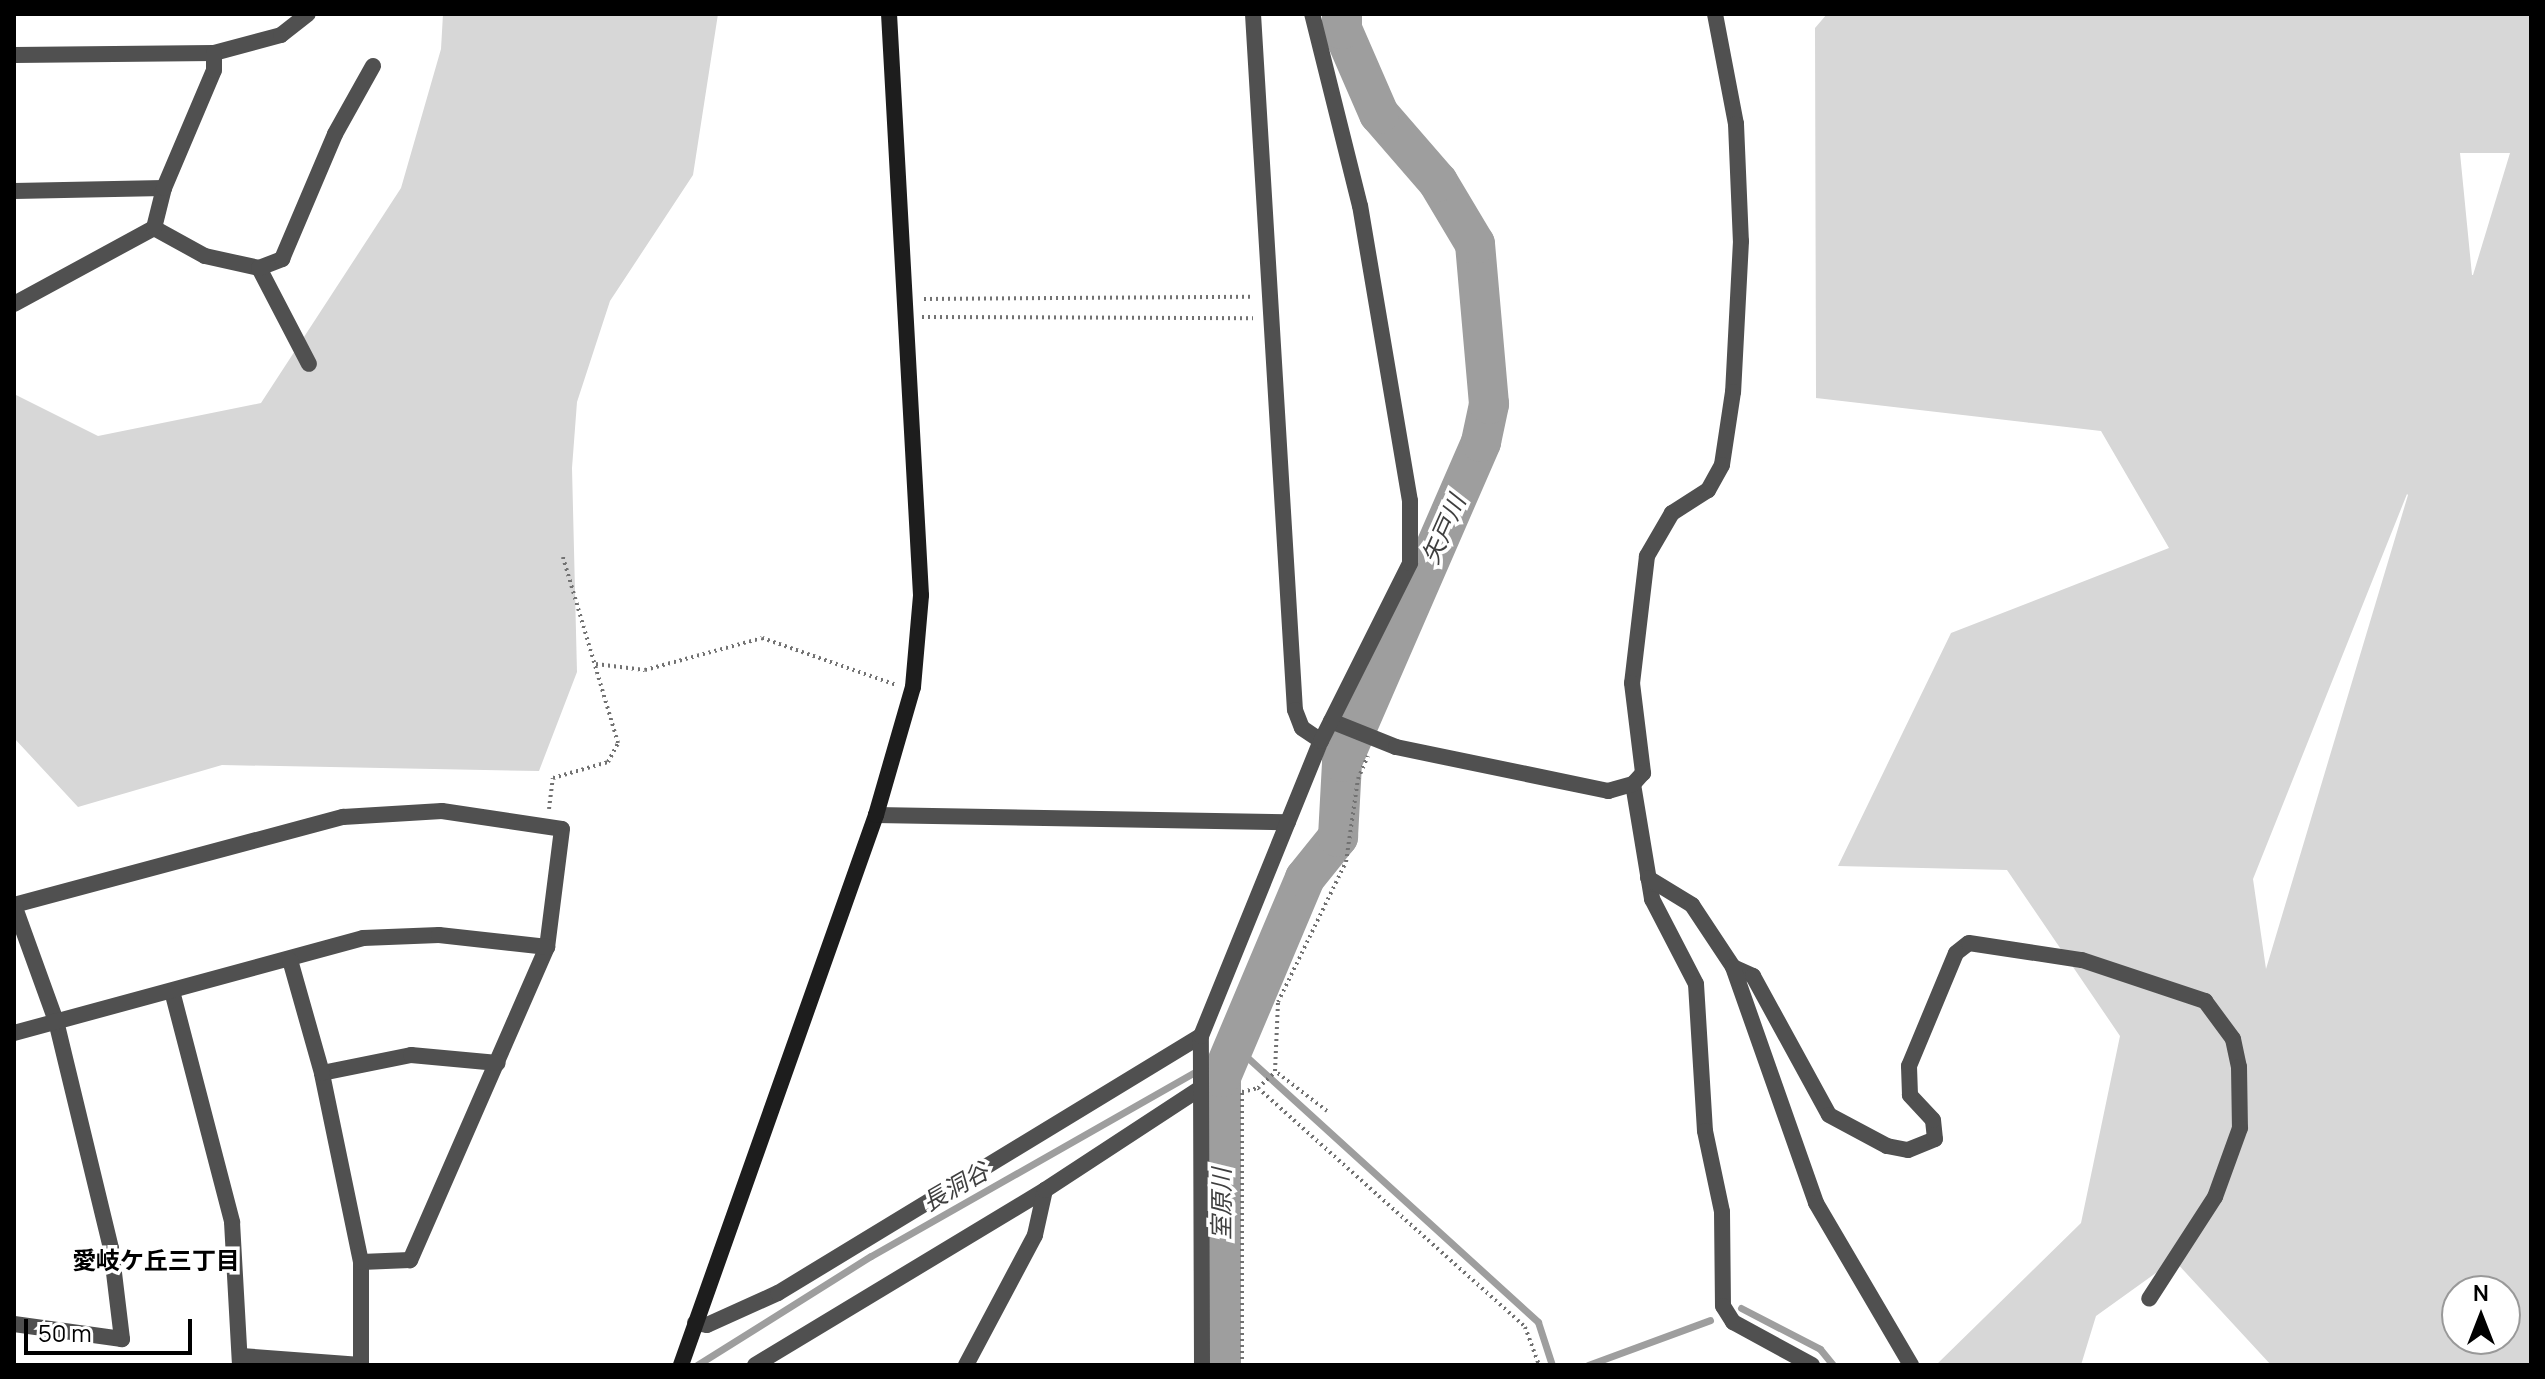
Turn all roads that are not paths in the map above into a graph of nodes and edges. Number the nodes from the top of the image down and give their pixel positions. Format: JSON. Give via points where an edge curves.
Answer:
{"nodes":[{"id":1,"x":308,"y":14,"type":"edge"},
{"id":2,"x":889,"y":14,"type":"edge"},
{"id":3,"x":1253,"y":14,"type":"edge"},
{"id":4,"x":1312,"y":14,"type":"edge"},
{"id":5,"x":1715,"y":14,"type":"edge"},
{"id":6,"x":214,"y":53,"type":"junction"},
{"id":7,"x":14,"y":55,"type":"edge"},
{"id":8,"x":373,"y":66,"type":"dead end"},
{"id":9,"x":164,"y":188,"type":"junction"},
{"id":10,"x":14,"y":191,"type":"edge"},
{"id":11,"x":154,"y":228,"type":"junction"},
{"id":12,"x":259,"y":268,"type":"junction"},
{"id":13,"x":14,"y":304,"type":"edge"},
{"id":14,"x":309,"y":364,"type":"dead end"},
{"id":15,"x":1331,"y":721,"type":"junction"},
{"id":16,"x":1321,"y":741,"type":"junction"},
{"id":17,"x":1633,"y":784,"type":"junction"},
{"id":18,"x":876,"y":815,"type":"junction"},
{"id":19,"x":1288,"y":822,"type":"junction"},
{"id":20,"x":1648,"y":878,"type":"junction"},
{"id":21,"x":14,"y":905,"type":"edge"},
{"id":22,"x":547,"y":947,"type":"junction"},
{"id":23,"x":290,"y":960,"type":"junction"},
{"id":24,"x":1733,"y":967,"type":"junction"},
{"id":25,"x":172,"y":991,"type":"junction"},
{"id":26,"x":56,"y":1021,"type":"junction"},
{"id":27,"x":14,"y":1033,"type":"edge"},
{"id":28,"x":1201,"y":1044,"type":"junction"},
{"id":29,"x":498,"y":1063,"type":"junction"},
{"id":30,"x":322,"y":1073,"type":"junction"},
{"id":31,"x":1198,"y":1090,"type":"junction"},
{"id":32,"x":1045,"y":1190,"type":"junction"},
{"id":33,"x":361,"y":1262,"type":"junction"},
{"id":34,"x":2149,"y":1299,"type":"dead end"},
{"id":35,"x":695,"y":1323,"type":"junction"},
{"id":36,"x":14,"y":1324,"type":"edge"},
{"id":37,"x":683,"y":1358,"type":"edge"},
{"id":38,"x":240,"y":1360,"type":"edge"},
{"id":39,"x":755,"y":1365,"type":"edge"},
{"id":40,"x":966,"y":1365,"type":"edge"},
{"id":41,"x":1202,"y":1365,"type":"edge"},
{"id":42,"x":1812,"y":1365,"type":"edge"},
{"id":43,"x":1911,"y":1365,"type":"edge"}],
"edges":[{"from":1,"to":6,"type":"street","via":[[281,35]]},
{"from":2,"to":18,"type":"street","via":[[921,595],[913,687]]},
{"from":3,"to":16,"type":"street","via":[[1295,710],[1302,728]]},
{"from":4,"to":15,"type":"street","via":[[1360,206],[1410,501],[1410,563]]},
{"from":5,"to":17,"type":"street","via":[[1737,139],[1741,241],[1733,392],[1715,478],[1708,490],[1672,513],[1647,556],[1632,683],[1643,773]]},
{"from":6,"to":7,"type":"street"},
{"from":6,"to":9,"type":"street","via":[[214,70]]},
{"from":8,"to":12,"type":"street","via":[[335,134],[282,259]]},
{"from":9,"to":10,"type":"street"},
{"from":9,"to":11,"type":"street"},
{"from":11,"to":12,"type":"street","via":[[205,256]]},
{"from":11,"to":13,"type":"street"},
{"from":12,"to":14,"type":"street"},
{"from":15,"to":16,"type":"street"},
{"from":15,"to":17,"type":"street","via":[[1372,738],[1608,791]]},
{"from":16,"to":19,"type":"street"},
{"from":17,"to":20,"type":"street"},
{"from":18,"to":19,"type":"street"},
{"from":18,"to":35,"type":"street"},
{"from":19,"to":28,"type":"street"},
{"from":20,"to":24,"type":"street","via":[[1692,905]]},
{"from":20,"to":42,"type":"street","via":[[1652,899],[1696,984],[1705,1131],[1722,1212],[1723,1306],[1733,1322]]},
{"from":21,"to":22,"type":"street","via":[[343,817],[442,811],[562,829]]},
{"from":21,"to":26,"type":"street"},
{"from":22,"to":23,"type":"street","via":[[494,938],[406,935],[363,938]]},
{"from":22,"to":29,"type":"street"},
{"from":23,"to":25,"type":"street"},
{"from":23,"to":30,"type":"street"},
{"from":24,"to":34,"type":"street","via":[[1753,976],[1765,993],[1829,1115],[1887,1146],[1908,1150],[1927,1146],[1937,1130],[1910,1095],[1909,1066],[1956,953],[1969,943],[2082,960],[2205,1001],[2233,1039],[2240,1128],[2215,1197]]},
{"from":24,"to":43,"type":"street","via":[[1816,1203]]},
{"from":25,"to":26,"type":"street"},
{"from":25,"to":38,"type":"street","via":[[232,1222]]},
{"from":26,"to":27,"type":"street"},
{"from":26,"to":36,"type":"street","via":[[111,1248],[122,1339]]},
{"from":28,"to":31,"type":"street"},
{"from":28,"to":35,"type":"street","via":[[778,1293],[707,1325]]},
{"from":29,"to":30,"type":"street","via":[[411,1055]]},
{"from":29,"to":33,"type":"street","via":[[410,1260]]},
{"from":30,"to":33,"type":"street"},
{"from":31,"to":32,"type":"street"},
{"from":31,"to":41,"type":"street"},
{"from":32,"to":39,"type":"street"},
{"from":32,"to":40,"type":"street","via":[[1035,1235]]},
{"from":33,"to":38,"type":"street","via":[[361,1365]]},
{"from":35,"to":37,"type":"street"}]}
